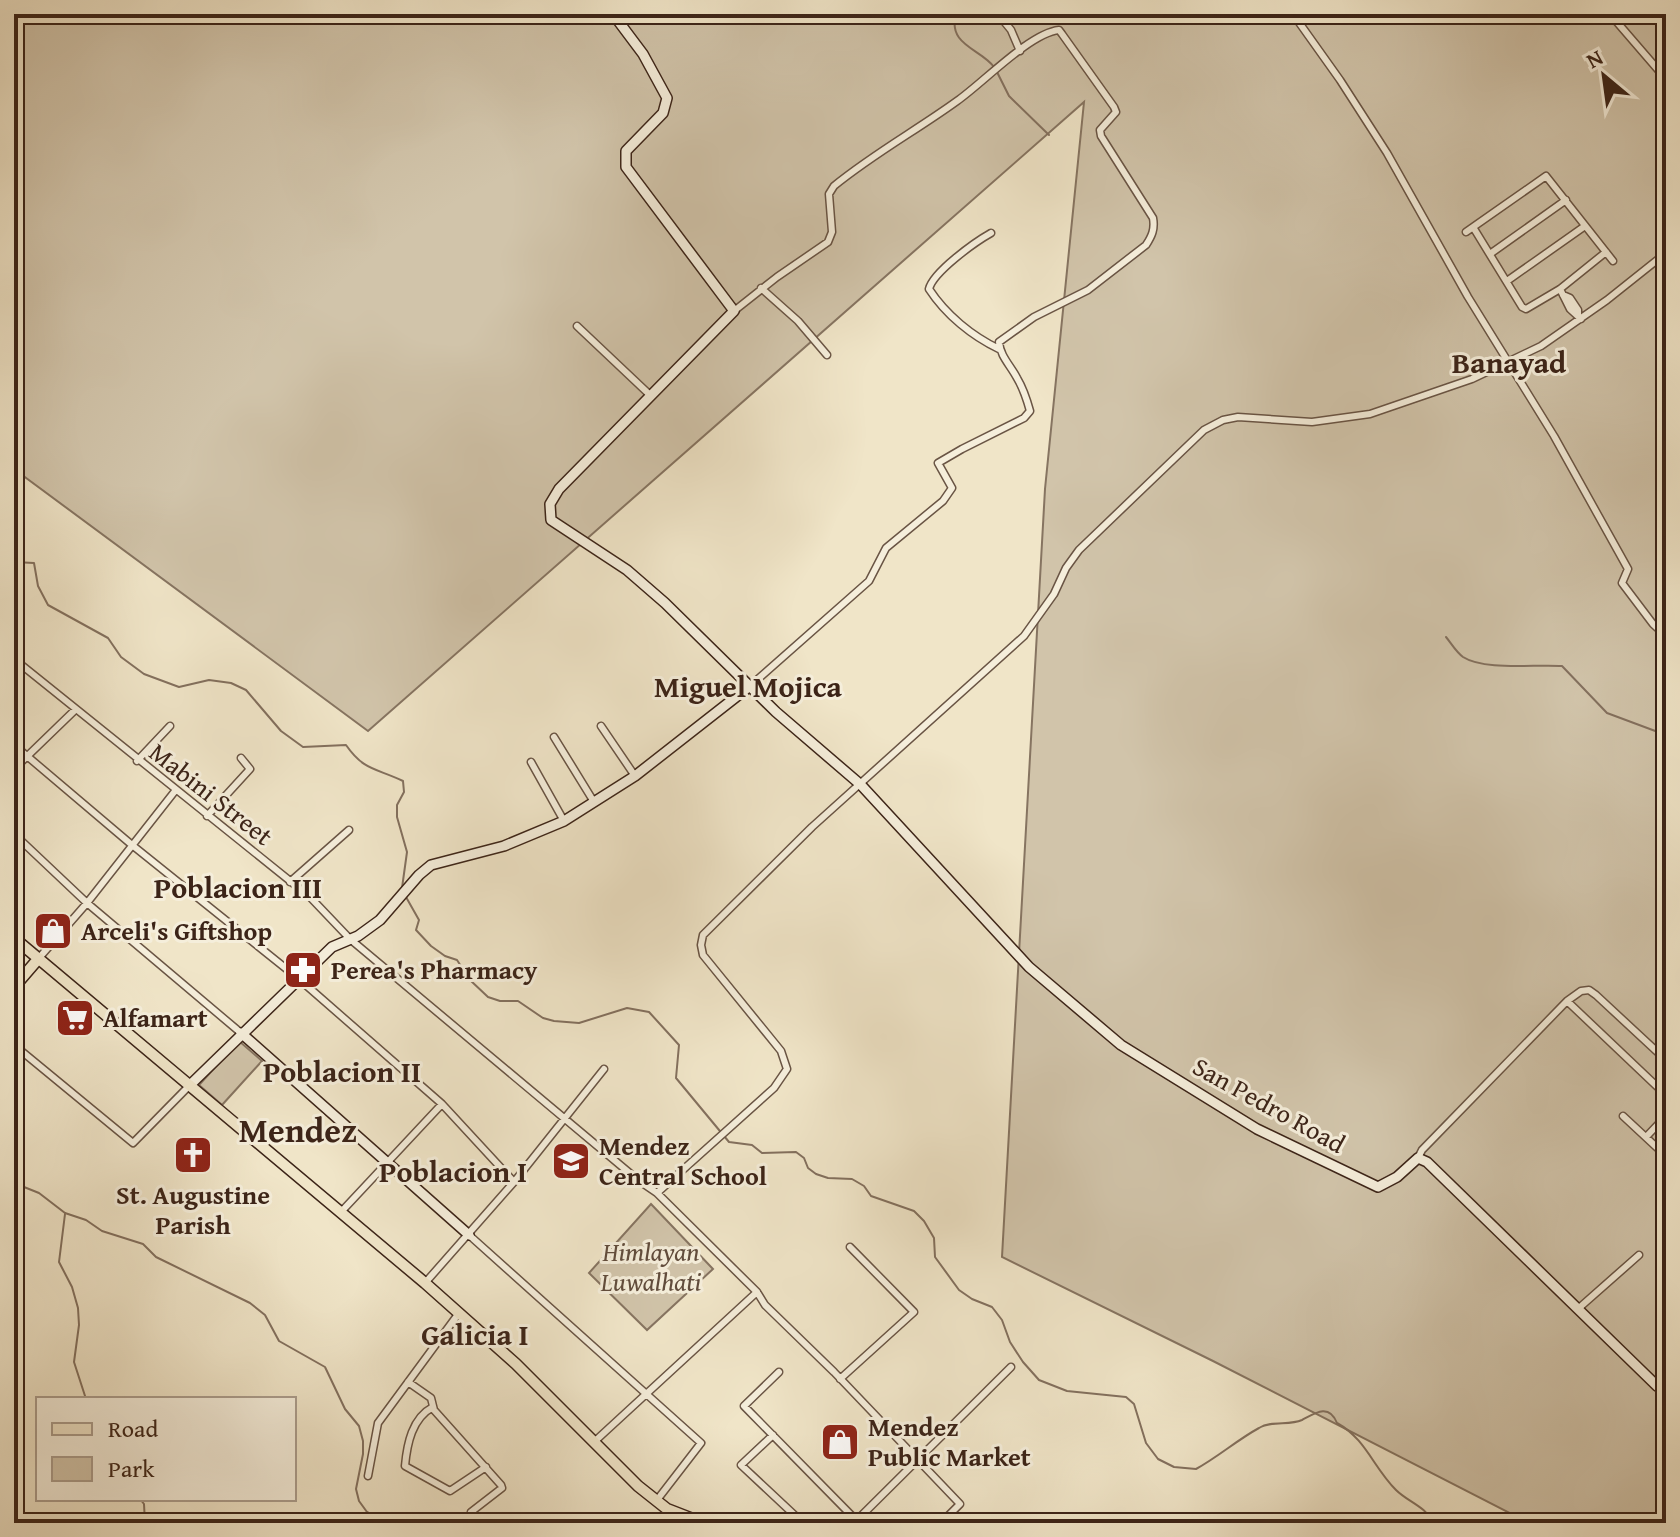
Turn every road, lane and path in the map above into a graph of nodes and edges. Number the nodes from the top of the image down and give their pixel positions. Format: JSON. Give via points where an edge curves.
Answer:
{"nodes":[{"id":1,"x":613,"y":14,"type":"edge"},
{"id":2,"x":998,"y":14,"type":"edge"},
{"id":3,"x":1293,"y":14,"type":"edge"},
{"id":4,"x":1614,"y":14,"type":"edge"},
{"id":5,"x":1020,"y":51,"type":"junction"},
{"id":6,"x":1666,"y":79,"type":"edge"},
{"id":7,"x":1566,"y":200,"type":"junction"},
{"id":8,"x":1585,"y":226,"type":"junction"},
{"id":9,"x":1473,"y":227,"type":"junction"},
{"id":10,"x":1466,"y":232,"type":"dead end"},
{"id":11,"x":991,"y":233,"type":"dead end"},
{"id":12,"x":1606,"y":252,"type":"junction"},
{"id":13,"x":1666,"y":253,"type":"edge"},
{"id":14,"x":1490,"y":254,"type":"junction"},
{"id":15,"x":1613,"y":261,"type":"dead end"},
{"id":16,"x":1507,"y":281,"type":"junction"},
{"id":17,"x":761,"y":288,"type":"junction"},
{"id":18,"x":1561,"y":292,"type":"junction"},
{"id":19,"x":734,"y":311,"type":"junction"},
{"id":20,"x":1579,"y":317,"type":"junction"},
{"id":21,"x":577,"y":326,"type":"dead end"},
{"id":22,"x":999,"y":349,"type":"junction"},
{"id":23,"x":827,"y":355,"type":"dead end"},
{"id":24,"x":1509,"y":363,"type":"junction"},
{"id":25,"x":650,"y":395,"type":"junction"},
{"id":26,"x":1666,"y":636,"type":"edge"},
{"id":27,"x":14,"y":659,"type":"edge"},
{"id":28,"x":750,"y":686,"type":"junction"},
{"id":29,"x":76,"y":709,"type":"junction"},
{"id":30,"x":170,"y":726,"type":"dead end"},
{"id":31,"x":601,"y":726,"type":"dead end"},
{"id":32,"x":554,"y":737,"type":"dead end"},
{"id":33,"x":14,"y":745,"type":"edge"},
{"id":34,"x":27,"y":756,"type":"junction"},
{"id":35,"x":241,"y":758,"type":"dead end"},
{"id":36,"x":137,"y":761,"type":"junction"},
{"id":37,"x":531,"y":762,"type":"dead end"},
{"id":38,"x":14,"y":769,"type":"edge"},
{"id":39,"x":635,"y":776,"type":"junction"},
{"id":40,"x":861,"y":785,"type":"junction"},
{"id":41,"x":175,"y":791,"type":"junction"},
{"id":42,"x":594,"y":802,"type":"junction"},
{"id":43,"x":207,"y":816,"type":"junction"},
{"id":44,"x":564,"y":821,"type":"junction"},
{"id":45,"x":349,"y":830,"type":"dead end"},
{"id":46,"x":14,"y":834,"type":"edge"},
{"id":47,"x":132,"y":845,"type":"junction"},
{"id":48,"x":290,"y":882,"type":"junction"},
{"id":49,"x":87,"y":903,"type":"junction"},
{"id":50,"x":14,"y":938,"type":"edge"},
{"id":51,"x":350,"y":939,"type":"junction"},
{"id":52,"x":39,"y":958,"type":"junction"},
{"id":53,"x":299,"y":979,"type":"junction"},
{"id":54,"x":14,"y":987,"type":"edge"},
{"id":55,"x":1567,"y":1001,"type":"junction"},
{"id":56,"x":241,"y":1033,"type":"junction"},
{"id":57,"x":14,"y":1045,"type":"edge"},
{"id":58,"x":1666,"y":1060,"type":"edge"},
{"id":59,"x":604,"y":1069,"type":"dead end"},
{"id":60,"x":190,"y":1085,"type":"junction"},
{"id":61,"x":1666,"y":1095,"type":"edge"},
{"id":62,"x":442,"y":1104,"type":"junction"},
{"id":63,"x":1623,"y":1116,"type":"dead end"},
{"id":64,"x":1666,"y":1116,"type":"edge"},
{"id":65,"x":564,"y":1118,"type":"junction"},
{"id":66,"x":1646,"y":1137,"type":"junction"},
{"id":67,"x":1666,"y":1156,"type":"edge"},
{"id":68,"x":1418,"y":1158,"type":"junction"},
{"id":69,"x":386,"y":1161,"type":"junction"},
{"id":70,"x":514,"y":1182,"type":"junction"},
{"id":71,"x":657,"y":1193,"type":"junction"},
{"id":72,"x":341,"y":1212,"type":"junction"},
{"id":73,"x":469,"y":1235,"type":"junction"},
{"id":74,"x":850,"y":1247,"type":"dead end"},
{"id":75,"x":1639,"y":1255,"type":"dead end"},
{"id":76,"x":425,"y":1283,"type":"junction"},
{"id":77,"x":757,"y":1292,"type":"junction"},
{"id":78,"x":1579,"y":1308,"type":"junction"},
{"id":79,"x":459,"y":1313,"type":"junction"},
{"id":80,"x":1011,"y":1367,"type":"dead end"},
{"id":81,"x":779,"y":1372,"type":"dead end"},
{"id":82,"x":840,"y":1379,"type":"junction"},
{"id":83,"x":408,"y":1382,"type":"junction"},
{"id":84,"x":1666,"y":1391,"type":"edge"},
{"id":85,"x":647,"y":1393,"type":"junction"},
{"id":86,"x":433,"y":1407,"type":"junction"},
{"id":87,"x":773,"y":1435,"type":"junction"},
{"id":88,"x":594,"y":1442,"type":"junction"},
{"id":89,"x":915,"y":1459,"type":"junction"},
{"id":90,"x":486,"y":1467,"type":"junction"},
{"id":91,"x":368,"y":1476,"type":"dead end"},
{"id":92,"x":656,"y":1501,"type":"junction"},
{"id":93,"x":667,"y":1509,"type":"junction"},
{"id":94,"x":471,"y":1512,"type":"dead end"},
{"id":95,"x":857,"y":1519,"type":"edge"},
{"id":96,"x":682,"y":1523,"type":"edge"},
{"id":97,"x":703,"y":1523,"type":"edge"},
{"id":98,"x":803,"y":1523,"type":"edge"},
{"id":99,"x":871,"y":1523,"type":"edge"},
{"id":100,"x":941,"y":1523,"type":"edge"}],
"edges":[{"from":1,"to":19,"type":"street","via":[[667,98],[663,113],[626,151],[626,167]]},
{"from":2,"to":5,"type":"street"},
{"from":3,"to":24,"type":"street","via":[[1387,153]]},
{"from":4,"to":6,"type":"street"},
{"from":5,"to":17,"type":"street","via":[[834,186],[829,194],[831,237]]},
{"from":5,"to":22,"type":"street","via":[[1059,30],[1114,107],[1101,136],[1155,227],[1146,245],[1088,290],[1005,335]]},
{"from":7,"to":8,"type":"street"},
{"from":7,"to":9,"type":"street","via":[[1546,176]]},
{"from":7,"to":14,"type":"street"},
{"from":8,"to":12,"type":"street"},
{"from":8,"to":16,"type":"street"},
{"from":9,"to":10,"type":"street"},
{"from":9,"to":14,"type":"street"},
{"from":11,"to":22,"type":"street","via":[[931,281],[929,289],[959,323]]},
{"from":12,"to":15,"type":"street"},
{"from":12,"to":18,"type":"street"},
{"from":13,"to":20,"type":"street"},
{"from":14,"to":16,"type":"street"},
{"from":16,"to":18,"type":"street","via":[[1526,309]]},
{"from":17,"to":19,"type":"street"},
{"from":17,"to":23,"type":"street"},
{"from":18,"to":20,"type":"street"},
{"from":19,"to":25,"type":"street"},
{"from":20,"to":24,"type":"street"},
{"from":21,"to":25,"type":"street"},
{"from":22,"to":28,"type":"street","via":[[1019,380],[1030,411],[938,463],[952,488],[943,501],[886,548],[869,581]]},
{"from":24,"to":26,"type":"street","via":[[1628,569],[1622,583]]},
{"from":24,"to":40,"type":"street","via":[[1370,414],[1312,422],[1238,417],[1204,430],[1079,550],[1024,636]]},
{"from":25,"to":28,"type":"street","via":[[559,489],[550,504],[551,520],[627,570]]},
{"from":27,"to":29,"type":"street","name":"Mabini Street"},
{"from":28,"to":39,"type":"street"},
{"from":28,"to":40,"type":"street"},
{"from":29,"to":34,"type":"street"},
{"from":29,"to":36,"type":"street","name":"Mabini Street"},
{"from":30,"to":36,"type":"street"},
{"from":31,"to":39,"type":"street"},
{"from":32,"to":42,"type":"street"},
{"from":33,"to":34,"type":"street"},
{"from":34,"to":38,"type":"street"},
{"from":34,"to":47,"type":"street"},
{"from":35,"to":43,"type":"street","via":[[250,769]]},
{"from":36,"to":41,"type":"street","name":"Mabini Street"},
{"from":37,"to":44,"type":"street"},
{"from":39,"to":42,"type":"street"},
{"from":40,"to":68,"type":"street","name":"San Pedro Road","via":[[1029,967],[1121,1045],[1257,1129],[1378,1187]]},
{"from":40,"to":71,"type":"street","via":[[703,935],[703,955],[781,1051],[787,1069],[774,1088]]},
{"from":41,"to":43,"type":"street","name":"Mabini Street"},
{"from":41,"to":47,"type":"street"},
{"from":42,"to":44,"type":"street"},
{"from":43,"to":48,"type":"street","name":"Mabini Street"},
{"from":44,"to":51,"type":"street","via":[[504,846],[431,865],[380,920]]},
{"from":45,"to":48,"type":"street"},
{"from":46,"to":49,"type":"street"},
{"from":47,"to":49,"type":"street"},
{"from":47,"to":53,"type":"street"},
{"from":48,"to":51,"type":"street","name":"Mabini Street"},
{"from":49,"to":52,"type":"street"},
{"from":49,"to":56,"type":"street"},
{"from":50,"to":52,"type":"main road"},
{"from":51,"to":53,"type":"street","via":[[332,947]]},
{"from":51,"to":65,"type":"street","name":"Mabini Street"},
{"from":52,"to":54,"type":"main road"},
{"from":52,"to":60,"type":"main road"},
{"from":53,"to":56,"type":"street"},
{"from":53,"to":62,"type":"street"},
{"from":55,"to":58,"type":"street","via":[[1589,990]]},
{"from":55,"to":61,"type":"street"},
{"from":55,"to":68,"type":"street"},
{"from":56,"to":60,"type":"street"},
{"from":56,"to":69,"type":"street"},
{"from":57,"to":60,"type":"street","via":[[133,1143]]},
{"from":59,"to":65,"type":"street"},
{"from":60,"to":72,"type":"main road"},
{"from":62,"to":69,"type":"street"},
{"from":62,"to":70,"type":"street"},
{"from":63,"to":66,"type":"street"},
{"from":64,"to":66,"type":"street"},
{"from":65,"to":70,"type":"street"},
{"from":65,"to":71,"type":"street","name":"Mabini Street"},
{"from":66,"to":67,"type":"street"},
{"from":68,"to":78,"type":"street"},
{"from":69,"to":72,"type":"street"},
{"from":69,"to":73,"type":"street"},
{"from":70,"to":73,"type":"street"},
{"from":71,"to":77,"type":"street","name":"Mabini Street"},
{"from":72,"to":76,"type":"main road"},
{"from":73,"to":76,"type":"street"},
{"from":73,"to":85,"type":"street"},
{"from":74,"to":82,"type":"street","via":[[914,1312]]},
{"from":75,"to":78,"type":"street"},
{"from":76,"to":79,"type":"main road"},
{"from":77,"to":82,"type":"street","name":"Mabini Street"},
{"from":77,"to":85,"type":"street"},
{"from":78,"to":84,"type":"street"},
{"from":79,"to":83,"type":"street"},
{"from":79,"to":88,"type":"main road"},
{"from":80,"to":89,"type":"street"},
{"from":81,"to":87,"type":"street","via":[[744,1406]]},
{"from":82,"to":89,"type":"street","name":"Mabini Street"},
{"from":83,"to":86,"type":"street","via":[[431,1398]]},
{"from":83,"to":91,"type":"street","via":[[378,1423]]},
{"from":85,"to":88,"type":"street"},
{"from":85,"to":92,"type":"street","via":[[701,1443]]},
{"from":86,"to":90,"type":"street"},
{"from":86,"to":90,"type":"street","via":[[410,1436],[405,1466],[450,1491]]},
{"from":87,"to":95,"type":"street"},
{"from":87,"to":98,"type":"street","via":[[741,1465]]},
{"from":88,"to":92,"type":"main road"},
{"from":89,"to":95,"type":"street"},
{"from":89,"to":100,"type":"street","name":"Mabini Street","via":[[960,1504]]},
{"from":90,"to":94,"type":"street","via":[[502,1488]]},
{"from":92,"to":93,"type":"main road"},
{"from":93,"to":96,"type":"street"},
{"from":93,"to":97,"type":"main road"},
{"from":95,"to":99,"type":"street"}]}
